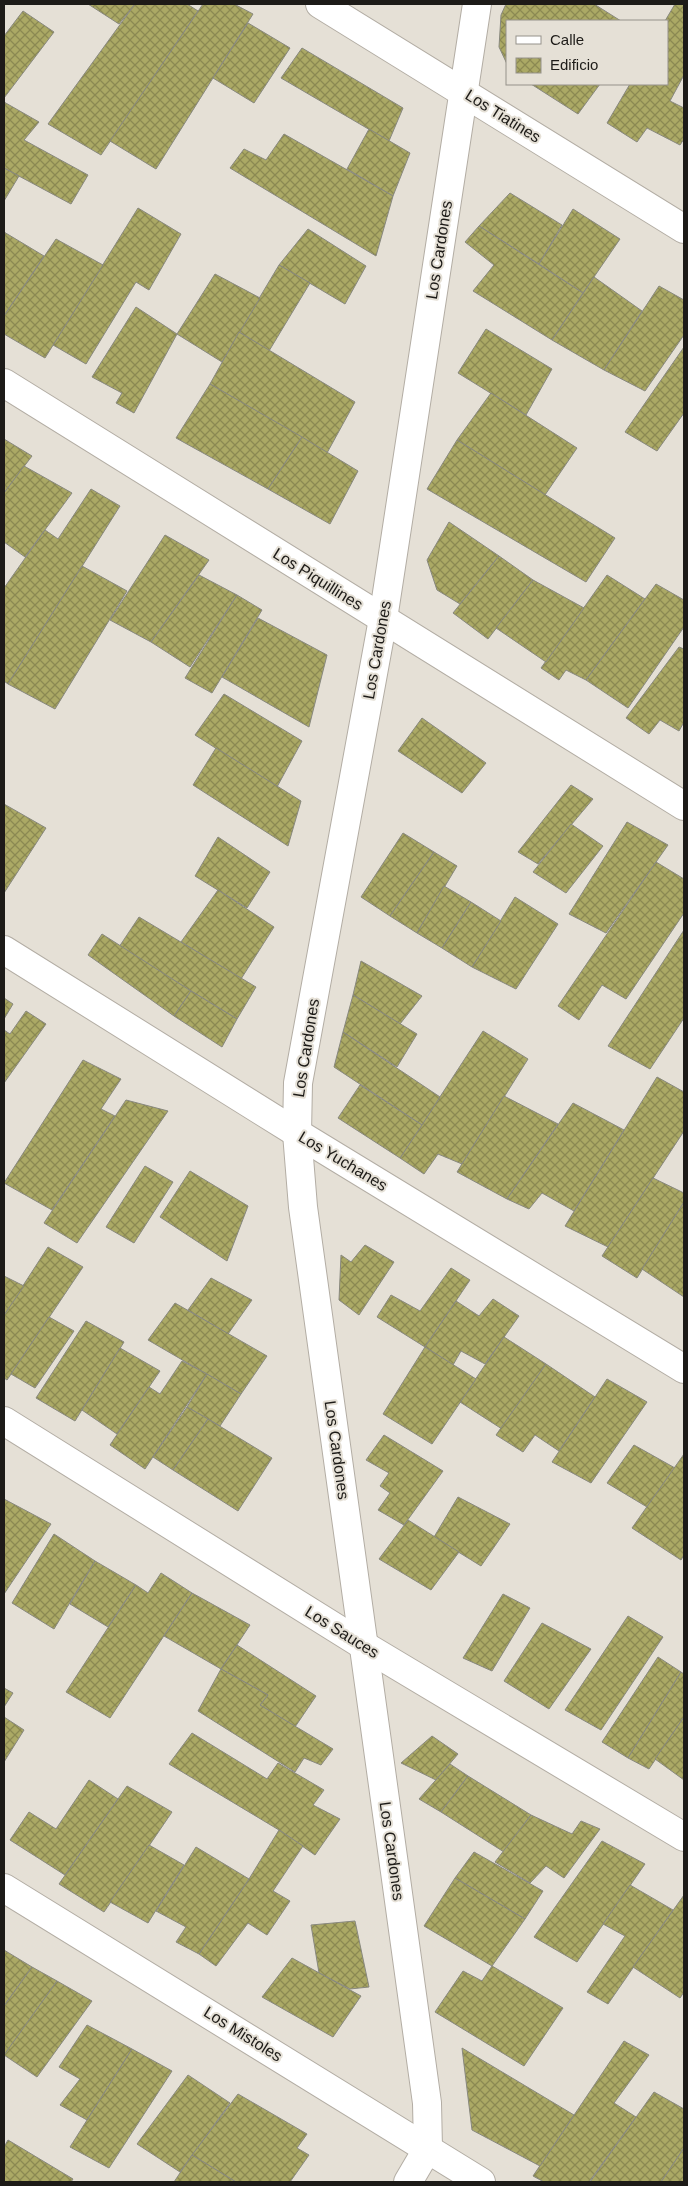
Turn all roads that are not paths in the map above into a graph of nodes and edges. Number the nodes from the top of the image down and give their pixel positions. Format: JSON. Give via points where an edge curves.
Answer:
{"nodes":[{"id":1,"x":320,"y":4,"type":"edge"},
{"id":2,"x":477,"y":4,"type":"edge"},
{"id":3,"x":463,"y":91,"type":"junction"},
{"id":4,"x":684,"y":229,"type":"edge"},
{"id":5,"x":4,"y":383,"type":"edge"},
{"id":6,"x":382,"y":619,"type":"junction"},
{"id":7,"x":684,"y":806,"type":"edge"},
{"id":8,"x":4,"y":950,"type":"edge"},
{"id":9,"x":297,"y":1133,"type":"junction"},
{"id":10,"x":684,"y":1369,"type":"edge"},
{"id":11,"x":4,"y":1420,"type":"edge"},
{"id":12,"x":363,"y":1645,"type":"junction"},
{"id":13,"x":684,"y":1838,"type":"edge"},
{"id":14,"x":4,"y":1888,"type":"edge"},
{"id":15,"x":428,"y":2148,"type":"junction"},
{"id":16,"x":408,"y":2182,"type":"edge"},
{"id":17,"x":481,"y":2182,"type":"edge"}],
"edges":[{"from":1,"to":3,"type":"street","name":"Los Tiatines"},
{"from":2,"to":3,"type":"street","name":"Los Cardones"},
{"from":3,"to":4,"type":"street","name":"Los Tiatines"},
{"from":3,"to":6,"type":"street","name":"Los Cardones"},
{"from":5,"to":6,"type":"street","name":"Los Piquillines"},
{"from":6,"to":7,"type":"street","name":"Los Piquillines"},
{"from":6,"to":9,"type":"street","name":"Los Cardones","via":[[298,1083]]},
{"from":8,"to":9,"type":"street","name":"Los Yuchanes"},
{"from":9,"to":10,"type":"street","name":"Los Yuchanes"},
{"from":9,"to":12,"type":"street","name":"Los Cardones","via":[[303,1207]]},
{"from":11,"to":12,"type":"street","name":"Los Sauces"},
{"from":12,"to":13,"type":"street","name":"Los Sauces"},
{"from":12,"to":15,"type":"street","name":"Los Cardones","via":[[427,2104]]},
{"from":14,"to":15,"type":"street","name":"Los Mistoles"},
{"from":15,"to":16,"type":"street"},
{"from":15,"to":17,"type":"street","name":"Los Mistoles"}]}
